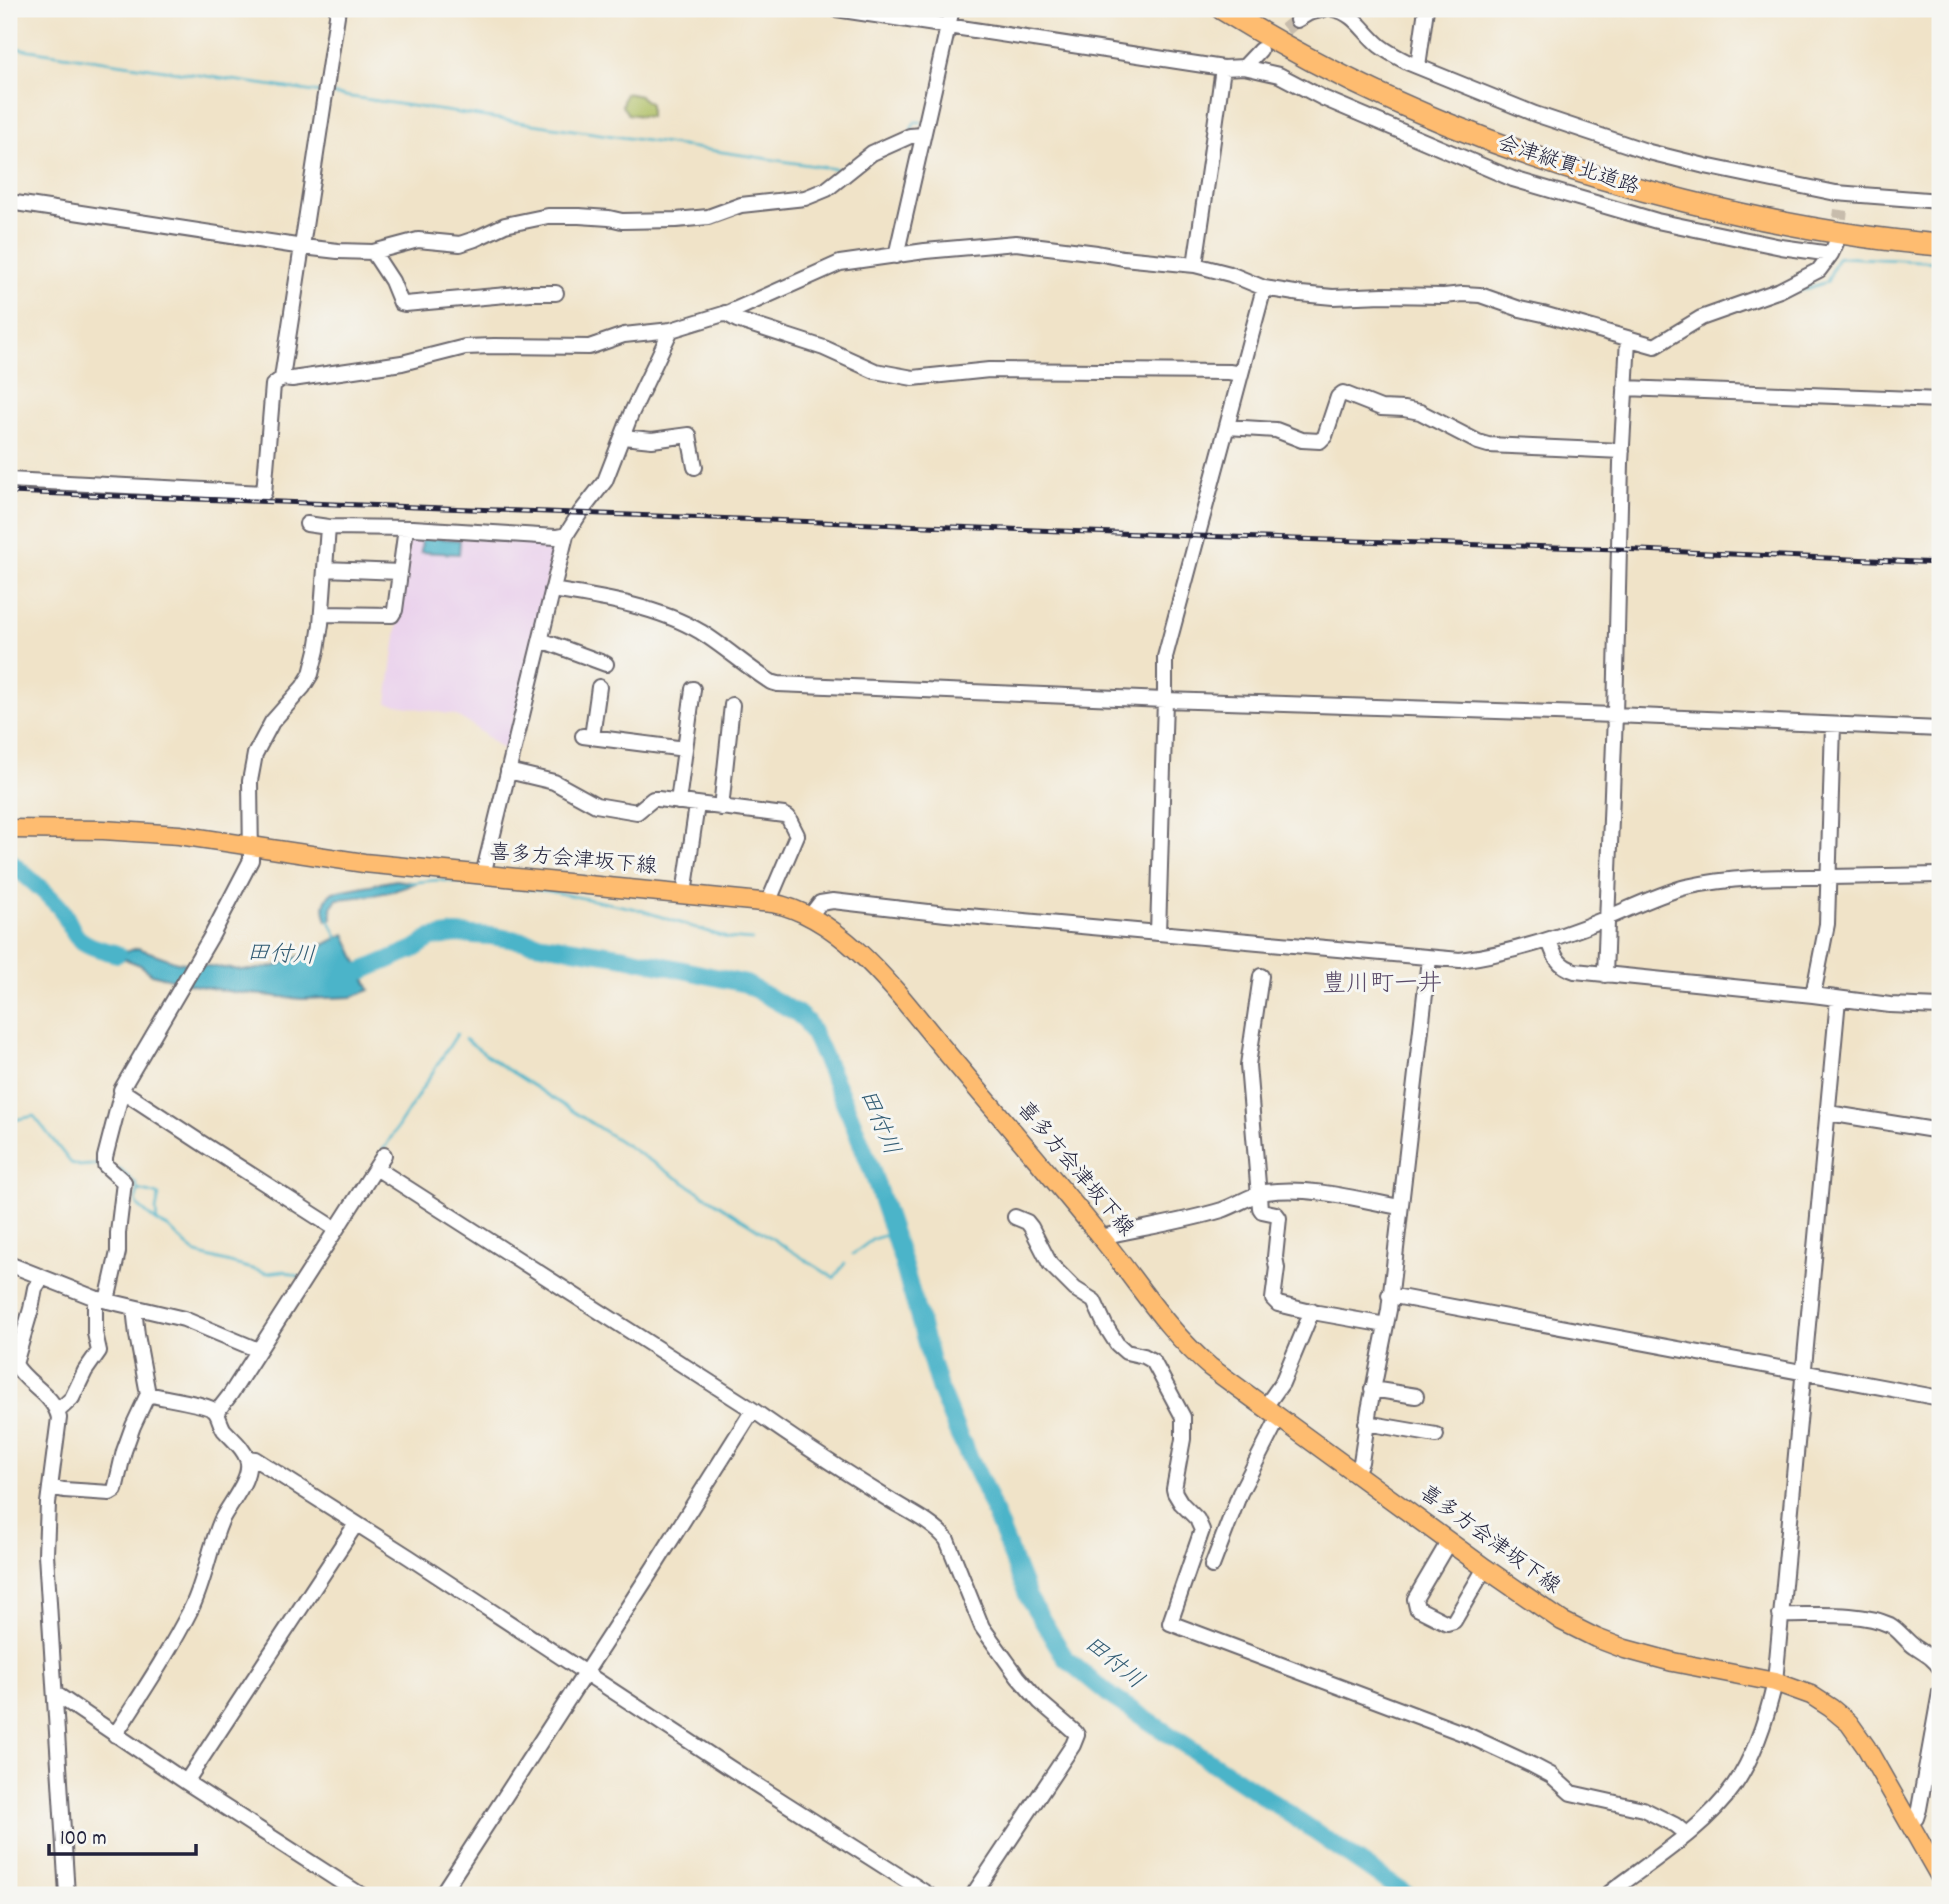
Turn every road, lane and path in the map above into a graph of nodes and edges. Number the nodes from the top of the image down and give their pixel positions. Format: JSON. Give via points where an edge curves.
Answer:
{"nodes":[{"id":1,"x":338,"y":9,"type":"edge"},
{"id":2,"x":836,"y":9,"type":"edge"},
{"id":3,"x":952,"y":9,"type":"edge"},
{"id":4,"x":1223,"y":9,"type":"edge"},
{"id":5,"x":1236,"y":9,"type":"edge"},
{"id":6,"x":1324,"y":9,"type":"edge"},
{"id":7,"x":1333,"y":9,"type":"edge"},
{"id":8,"x":1426,"y":9,"type":"edge"},
{"id":9,"x":1297,"y":20,"type":"tunnel mouth"},
{"id":10,"x":948,"y":26,"type":"junction"},
{"id":11,"x":1260,"y":50,"type":"tunnel mouth"},
{"id":12,"x":1418,"y":66,"type":"junction"},
{"id":13,"x":1223,"y":68,"type":"junction"},
{"id":14,"x":1244,"y":68,"type":"junction"},
{"id":15,"x":922,"y":135,"type":"junction"},
{"id":16,"x":1843,"y":193,"type":"junction"},
{"id":17,"x":1940,"y":201,"type":"edge"},
{"id":18,"x":9,"y":202,"type":"edge"},
{"id":19,"x":1841,"y":210,"type":"tunnel mouth"},
{"id":20,"x":1940,"y":233,"type":"edge"},
{"id":21,"x":1940,"y":245,"type":"edge"},
{"id":22,"x":303,"y":247,"type":"junction"},
{"id":23,"x":373,"y":253,"type":"junction"},
{"id":24,"x":896,"y":256,"type":"junction"},
{"id":25,"x":1195,"y":265,"type":"junction"},
{"id":26,"x":1264,"y":288,"type":"junction"},
{"id":27,"x":556,"y":293,"type":"dead end"},
{"id":28,"x":725,"y":313,"type":"junction"},
{"id":29,"x":671,"y":330,"type":"junction"},
{"id":30,"x":1628,"y":340,"type":"junction"},
{"id":31,"x":1241,"y":374,"type":"junction"},
{"id":32,"x":282,"y":379,"type":"junction"},
{"id":33,"x":1625,"y":388,"type":"junction"},
{"id":34,"x":1940,"y":400,"type":"edge"},
{"id":35,"x":1227,"y":427,"type":"junction"},
{"id":36,"x":623,"y":437,"type":"junction"},
{"id":37,"x":1622,"y":451,"type":"junction"},
{"id":38,"x":695,"y":467,"type":"dead end"},
{"id":39,"x":9,"y":480,"type":"edge"},
{"id":40,"x":307,"y":524,"type":"dead end"},
{"id":41,"x":328,"y":527,"type":"junction"},
{"id":42,"x":406,"y":528,"type":"junction"},
{"id":43,"x":566,"y":536,"type":"junction"},
{"id":44,"x":325,"y":569,"type":"junction"},
{"id":45,"x":400,"y":572,"type":"junction"},
{"id":46,"x":552,"y":590,"type":"junction"},
{"id":47,"x":322,"y":614,"type":"junction"},
{"id":48,"x":541,"y":640,"type":"junction"},
{"id":49,"x":607,"y":664,"type":"dead end"},
{"id":50,"x":599,"y":687,"type":"dead end"},
{"id":51,"x":694,"y":689,"type":"dead end"},
{"id":52,"x":1165,"y":700,"type":"junction"},
{"id":53,"x":732,"y":705,"type":"dead end"},
{"id":54,"x":1615,"y":715,"type":"junction"},
{"id":55,"x":1833,"y":725,"type":"junction"},
{"id":56,"x":1940,"y":729,"type":"edge"},
{"id":57,"x":685,"y":749,"type":"junction"},
{"id":58,"x":508,"y":771,"type":"junction"},
{"id":59,"x":678,"y":802,"type":"junction"},
{"id":60,"x":697,"y":805,"type":"junction"},
{"id":61,"x":722,"y":808,"type":"junction"},
{"id":62,"x":16,"y":830,"type":"edge"},
{"id":63,"x":250,"y":846,"type":"junction"},
{"id":64,"x":483,"y":875,"type":"junction"},
{"id":65,"x":1940,"y":875,"type":"edge"},
{"id":66,"x":1828,"y":877,"type":"junction"},
{"id":67,"x":684,"y":894,"type":"junction"},
{"id":68,"x":768,"y":903,"type":"junction"},
{"id":69,"x":810,"y":916,"type":"junction"},
{"id":70,"x":1606,"y":918,"type":"junction"},
{"id":71,"x":1158,"y":933,"type":"junction"},
{"id":72,"x":1549,"y":940,"type":"junction"},
{"id":73,"x":1429,"y":959,"type":"junction"},
{"id":74,"x":1605,"y":975,"type":"junction"},
{"id":75,"x":1261,"y":976,"type":"dead end"},
{"id":76,"x":1813,"y":995,"type":"junction"},
{"id":77,"x":1838,"y":999,"type":"junction"},
{"id":78,"x":1940,"y":1007,"type":"edge"},
{"id":79,"x":122,"y":1091,"type":"junction"},
{"id":80,"x":1828,"y":1113,"type":"junction"},
{"id":81,"x":1940,"y":1131,"type":"edge"},
{"id":82,"x":1259,"y":1194,"type":"junction"},
{"id":83,"x":1399,"y":1207,"type":"junction"},
{"id":84,"x":1015,"y":1217,"type":"dead end"},
{"id":85,"x":336,"y":1229,"type":"junction"},
{"id":86,"x":1101,"y":1237,"type":"junction"},
{"id":87,"x":9,"y":1264,"type":"edge"},
{"id":88,"x":42,"y":1278,"type":"junction"},
{"id":89,"x":1389,"y":1295,"type":"junction"},
{"id":90,"x":101,"y":1300,"type":"junction"},
{"id":91,"x":134,"y":1308,"type":"junction"},
{"id":92,"x":1312,"y":1311,"type":"junction"},
{"id":93,"x":1386,"y":1325,"type":"junction"},
{"id":94,"x":258,"y":1350,"type":"junction"},
{"id":95,"x":1803,"y":1372,"type":"junction"},
{"id":96,"x":1373,"y":1389,"type":"junction"},
{"id":97,"x":148,"y":1394,"type":"junction"},
{"id":98,"x":1416,"y":1396,"type":"dead end"},
{"id":99,"x":1940,"y":1398,"type":"edge"},
{"id":100,"x":753,"y":1410,"type":"junction"},
{"id":101,"x":58,"y":1411,"type":"junction"},
{"id":102,"x":1272,"y":1412,"type":"junction"},
{"id":103,"x":216,"y":1413,"type":"junction"},
{"id":104,"x":1366,"y":1423,"type":"junction"},
{"id":105,"x":1437,"y":1435,"type":"dead end"},
{"id":106,"x":247,"y":1458,"type":"junction"},
{"id":107,"x":1356,"y":1472,"type":"junction"},
{"id":108,"x":50,"y":1487,"type":"junction"},
{"id":109,"x":356,"y":1524,"type":"junction"},
{"id":110,"x":1449,"y":1541,"type":"junction"},
{"id":111,"x":1212,"y":1566,"type":"dead end"},
{"id":112,"x":1485,"y":1568,"type":"junction"},
{"id":113,"x":1780,"y":1615,"type":"junction"},
{"id":114,"x":1940,"y":1668,"type":"edge"},
{"id":115,"x":585,"y":1671,"type":"junction"},
{"id":116,"x":1775,"y":1682,"type":"junction"},
{"id":117,"x":1940,"y":1692,"type":"edge"},
{"id":118,"x":56,"y":1694,"type":"junction"},
{"id":119,"x":115,"y":1735,"type":"junction"},
{"id":120,"x":186,"y":1782,"type":"junction"},
{"id":121,"x":1910,"y":1824,"type":"junction"},
{"id":122,"x":1686,"y":1834,"type":"junction"},
{"id":123,"x":1940,"y":1877,"type":"edge"},
{"id":124,"x":67,"y":1895,"type":"edge"},
{"id":125,"x":361,"y":1895,"type":"edge"},
{"id":126,"x":441,"y":1895,"type":"edge"},
{"id":127,"x":929,"y":1895,"type":"edge"},
{"id":128,"x":973,"y":1895,"type":"edge"},
{"id":129,"x":1607,"y":1895,"type":"edge"}],
"edges":[{"from":1,"to":22,"type":"street"},
{"from":2,"to":10,"type":"street"},
{"from":3,"to":10,"type":"street"},
{"from":4,"to":21,"type":"highway","name":"会津縦貫北道路","via":[[1267,37],[1398,104],[1560,167],[1731,213],[1846,235]]},
{"from":5,"to":20,"type":"highway","name":"会津縦貫北道路","via":[[1401,94],[1563,158],[1701,194],[1886,228]]},
{"from":6,"to":9,"type":"street"},
{"from":7,"to":12,"type":"street","via":[[1357,20],[1368,36],[1392,54]]},
{"from":8,"to":12,"type":"street"},
{"from":10,"to":13,"type":"street"},
{"from":10,"to":15,"type":"street"},
{"from":11,"to":14,"type":"street"},
{"from":12,"to":16,"type":"street","via":[[1535,114],[1649,152]]},
{"from":13,"to":14,"type":"street"},
{"from":13,"to":25,"type":"street"},
{"from":14,"to":30,"type":"street","via":[[1279,75],[1513,179],[1657,221],[1781,247],[1834,249],[1810,275],[1701,318],[1655,346]]},
{"from":15,"to":23,"type":"street","via":[[910,135],[872,153],[827,189],[805,198],[741,205],[689,219],[548,216],[505,225],[460,244],[418,240]]},
{"from":15,"to":24,"type":"street"},
{"from":16,"to":17,"type":"street"},
{"from":16,"to":19,"type":"street"},
{"from":18,"to":22,"type":"street"},
{"from":22,"to":23,"type":"street"},
{"from":22,"to":32,"type":"street"},
{"from":23,"to":27,"type":"street","via":[[405,304]]},
{"from":24,"to":25,"type":"street","via":[[1016,243]]},
{"from":24,"to":28,"type":"street","via":[[840,263]]},
{"from":25,"to":26,"type":"street"},
{"from":26,"to":30,"type":"street","via":[[1333,297],[1480,295]]},
{"from":26,"to":31,"type":"street"},
{"from":28,"to":29,"type":"street"},
{"from":28,"to":31,"type":"street","via":[[875,371],[913,378],[989,370]]},
{"from":29,"to":32,"type":"street","via":[[624,335],[589,347],[465,347],[402,363]]},
{"from":29,"to":36,"type":"street"},
{"from":30,"to":33,"type":"street"},
{"from":31,"to":35,"type":"street"},
{"from":32,"to":39,"type":"street","via":[[273,385],[264,494]]},
{"from":33,"to":34,"type":"street"},
{"from":33,"to":37,"type":"street"},
{"from":35,"to":37,"type":"street","via":[[1276,430],[1320,441],[1343,393],[1381,408],[1420,412],[1488,445]]},
{"from":35,"to":52,"type":"street","via":[[1167,645]]},
{"from":36,"to":38,"type":"street","via":[[652,440],[689,435]]},
{"from":36,"to":43,"type":"street","via":[[605,481]]},
{"from":37,"to":54,"type":"street"},
{"from":40,"to":41,"type":"street"},
{"from":41,"to":42,"type":"street"},
{"from":41,"to":44,"type":"street"},
{"from":42,"to":43,"type":"street"},
{"from":42,"to":45,"type":"street"},
{"from":43,"to":46,"type":"street"},
{"from":44,"to":45,"type":"street"},
{"from":44,"to":47,"type":"street"},
{"from":45,"to":47,"type":"street","via":[[392,615]]},
{"from":46,"to":48,"type":"street"},
{"from":46,"to":52,"type":"street","via":[[667,615],[703,633],[778,684]]},
{"from":47,"to":63,"type":"street","via":[[311,674],[272,722],[255,754],[250,781]]},
{"from":48,"to":49,"type":"street"},
{"from":48,"to":58,"type":"street"},
{"from":50,"to":57,"type":"street","via":[[587,736]]},
{"from":51,"to":57,"type":"street"},
{"from":52,"to":54,"type":"street"},
{"from":52,"to":71,"type":"street"},
{"from":53,"to":61,"type":"street"},
{"from":54,"to":55,"type":"street"},
{"from":54,"to":70,"type":"street"},
{"from":55,"to":56,"type":"street"},
{"from":55,"to":66,"type":"street"},
{"from":57,"to":59,"type":"street"},
{"from":58,"to":59,"type":"street","via":[[554,782],[602,807],[637,812],[653,799]]},
{"from":58,"to":64,"type":"street"},
{"from":59,"to":60,"type":"street"},
{"from":60,"to":61,"type":"street"},
{"from":60,"to":67,"type":"street"},
{"from":61,"to":68,"type":"street","via":[[788,817],[797,835]]},
{"from":62,"to":63,"type":"main road","name":"喜多方会津坂下線","via":[[103,830]]},
{"from":63,"to":64,"type":"main road","name":"喜多方会津坂下線"},
{"from":63,"to":79,"type":"street","via":[[246,870]]},
{"from":64,"to":67,"type":"main road","name":"喜多方会津坂下線"},
{"from":65,"to":66,"type":"street"},
{"from":66,"to":70,"type":"street","via":[[1708,883],[1658,896]]},
{"from":66,"to":76,"type":"street","via":[[1827,924]]},
{"from":67,"to":68,"type":"main road","name":"喜多方会津坂下線"},
{"from":68,"to":69,"type":"main road","name":"喜多方会津坂下線"},
{"from":69,"to":71,"type":"street","via":[[820,903],[834,901]]},
{"from":69,"to":86,"type":"main road","name":"喜多方会津坂下線","via":[[864,956]]},
{"from":70,"to":72,"type":"street"},
{"from":70,"to":74,"type":"street"},
{"from":71,"to":73,"type":"street"},
{"from":72,"to":73,"type":"street","via":[[1476,958]]},
{"from":72,"to":74,"type":"street","via":[[1563,967]]},
{"from":73,"to":83,"type":"street"},
{"from":74,"to":76,"type":"street"},
{"from":75,"to":82,"type":"street","via":[[1248,1065]]},
{"from":76,"to":77,"type":"street"},
{"from":77,"to":78,"type":"street"},
{"from":77,"to":80,"type":"street"},
{"from":79,"to":85,"type":"street"},
{"from":79,"to":90,"type":"street","via":[[105,1157],[105,1164],[124,1182],[118,1252]]},
{"from":80,"to":81,"type":"street"},
{"from":80,"to":95,"type":"street"},
{"from":82,"to":83,"type":"street","via":[[1317,1193]]},
{"from":82,"to":86,"type":"street","via":[[1225,1209]]},
{"from":82,"to":92,"type":"street","via":[[1262,1211],[1279,1218],[1273,1299]]},
{"from":83,"to":89,"type":"street"},
{"from":84,"to":122,"type":"street","via":[[1031,1227],[1053,1268],[1094,1301],[1117,1344],[1153,1361],[1183,1417],[1174,1489],[1202,1530],[1170,1623],[1465,1734],[1550,1775],[1571,1793],[1643,1809]]},
{"from":85,"to":94,"type":"street"},
{"from":85,"to":100,"type":"street","via":[[380,1161]]},
{"from":86,"to":102,"type":"main road","name":"喜多方会津坂下線","via":[[1194,1353]]},
{"from":87,"to":88,"type":"street"},
{"from":88,"to":90,"type":"street"},
{"from":88,"to":101,"type":"street","via":[[35,1288],[15,1364]]},
{"from":89,"to":93,"type":"street"},
{"from":89,"to":95,"type":"street"},
{"from":90,"to":91,"type":"street"},
{"from":90,"to":101,"type":"street","via":[[95,1333],[99,1351],[72,1398]]},
{"from":91,"to":94,"type":"street","via":[[184,1319]]},
{"from":91,"to":97,"type":"street"},
{"from":92,"to":93,"type":"street"},
{"from":92,"to":102,"type":"street"},
{"from":93,"to":96,"type":"street"},
{"from":94,"to":103,"type":"street"},
{"from":95,"to":99,"type":"street"},
{"from":95,"to":113,"type":"street"},
{"from":96,"to":98,"type":"street"},
{"from":96,"to":104,"type":"street"},
{"from":97,"to":103,"type":"street","via":[[197,1403]]},
{"from":97,"to":108,"type":"street","via":[[132,1426],[115,1490]]},
{"from":100,"to":115,"type":"street"},
{"from":100,"to":128,"type":"street","via":[[942,1533],[982,1627],[1040,1702],[1075,1732],[1077,1739]]},
{"from":101,"to":108,"type":"street"},
{"from":102,"to":107,"type":"main road","name":"喜多方会津坂下線"},
{"from":102,"to":111,"type":"street"},
{"from":103,"to":106,"type":"street"},
{"from":104,"to":105,"type":"street"},
{"from":104,"to":107,"type":"street"},
{"from":106,"to":109,"type":"street"},
{"from":106,"to":119,"type":"street","via":[[246,1476],[223,1518],[193,1605]]},
{"from":107,"to":110,"type":"main road","name":"喜多方会津坂下線"},
{"from":108,"to":118,"type":"street","via":[[46,1554]]},
{"from":109,"to":115,"type":"street"},
{"from":109,"to":120,"type":"street"},
{"from":110,"to":112,"type":"main road","name":"喜多方会津坂下線"},
{"from":110,"to":112,"type":"street","via":[[1415,1599],[1417,1608],[1447,1623],[1454,1621]]},
{"from":112,"to":116,"type":"main road","name":"喜多方会津坂下線","via":[[1562,1621],[1596,1638],[1673,1662]]},
{"from":113,"to":114,"type":"street","via":[[1885,1623]]},
{"from":113,"to":116,"type":"street"},
{"from":115,"to":126,"type":"street"},
{"from":115,"to":127,"type":"street"},
{"from":116,"to":121,"type":"main road","name":"喜多方会津坂下線","via":[[1811,1695],[1849,1723]]},
{"from":116,"to":122,"type":"street","via":[[1744,1770],[1716,1807]]},
{"from":117,"to":121,"type":"street","via":[[1919,1809]]},
{"from":118,"to":119,"type":"street"},
{"from":118,"to":124,"type":"street"},
{"from":119,"to":120,"type":"street"},
{"from":120,"to":125,"type":"street"},
{"from":121,"to":123,"type":"main road","name":"喜多方会津坂下線"},
{"from":122,"to":129,"type":"street"}]}
